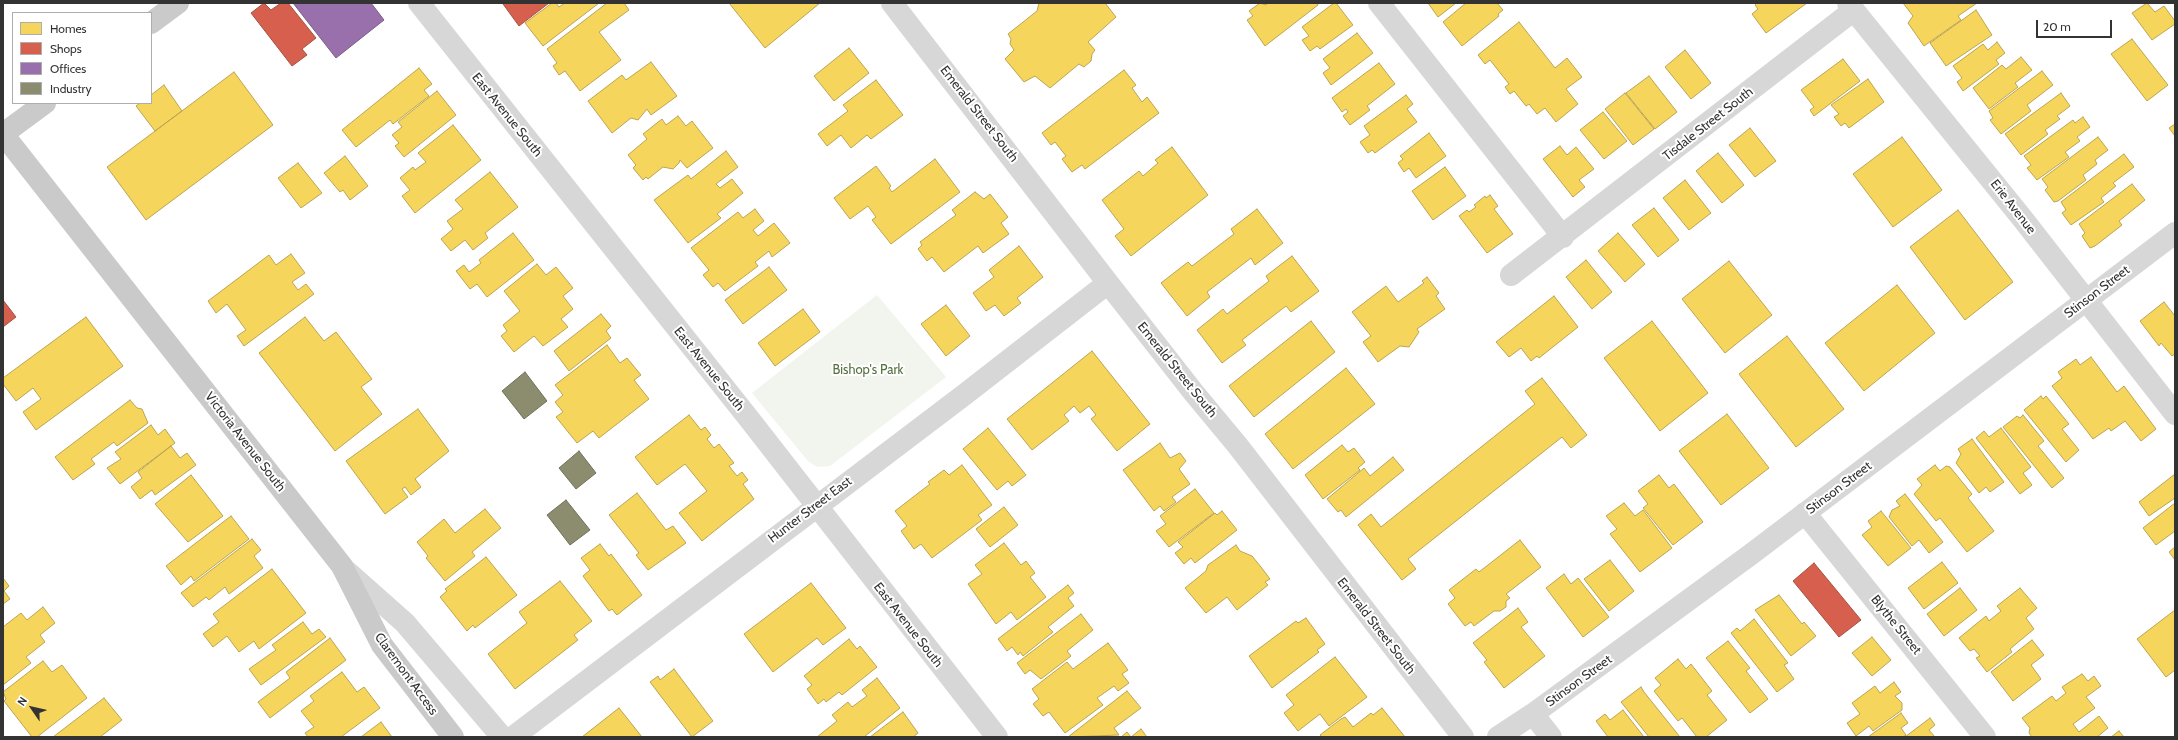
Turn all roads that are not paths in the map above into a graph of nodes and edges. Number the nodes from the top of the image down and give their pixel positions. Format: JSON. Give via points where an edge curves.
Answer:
{"nodes":[{"id":1,"x":178,"y":3,"type":"edge"},
{"id":2,"x":419,"y":3,"type":"edge"},
{"id":3,"x":892,"y":3,"type":"edge"},
{"id":4,"x":1379,"y":3,"type":"edge"},
{"id":5,"x":1851,"y":6,"type":"edge"},
{"id":6,"x":152,"y":22,"type":"edge"},
{"id":7,"x":44,"y":104,"type":"edge"},
{"id":8,"x":3,"y":134,"type":"edge"},
{"id":9,"x":2175,"y":233,"type":"edge"},
{"id":10,"x":1563,"y":237,"type":"junction"},
{"id":11,"x":1512,"y":276,"type":"dead end"},
{"id":12,"x":1108,"y":283,"type":"junction"},
{"id":13,"x":2086,"y":301,"type":"junction"},
{"id":14,"x":2175,"y":414,"type":"edge"},
{"id":15,"x":815,"y":506,"type":"junction"},
{"id":16,"x":1805,"y":513,"type":"junction"},
{"id":17,"x":342,"y":566,"type":"junction"},
{"id":18,"x":1533,"y":714,"type":"junction"},
{"id":19,"x":453,"y":737,"type":"edge"},
{"id":20,"x":502,"y":737,"type":"edge"},
{"id":21,"x":513,"y":737,"type":"edge"},
{"id":22,"x":997,"y":737,"type":"edge"},
{"id":23,"x":1463,"y":737,"type":"edge"},
{"id":24,"x":1498,"y":737,"type":"edge"},
{"id":25,"x":1552,"y":737,"type":"edge"},
{"id":26,"x":1985,"y":737,"type":"edge"}],
"edges":[{"from":1,"to":6,"type":"main road"},
{"from":2,"to":15,"type":"street","name":"East Avenue South","via":[[750,420]]},
{"from":3,"to":12,"type":"street","name":"Emerald Street South"},
{"from":4,"to":10,"type":"street"},
{"from":5,"to":10,"type":"street","name":"Tisdale Street South"},
{"from":5,"to":13,"type":"street","name":"Erie Avenue"},
{"from":7,"to":8,"type":"main road"},
{"from":8,"to":17,"type":"main road","name":"Victoria Avenue South"},
{"from":9,"to":13,"type":"street","name":"Stinson Street"},
{"from":10,"to":11,"type":"street","name":"Tisdale Street South"},
{"from":12,"to":15,"type":"street","name":"Hunter Street East","via":[[964,396]]},
{"from":12,"to":23,"type":"street","name":"Emerald Street South","via":[[1238,446]]},
{"from":13,"to":14,"type":"street","name":"Erie Avenue"},
{"from":13,"to":16,"type":"street","name":"Stinson Street"},
{"from":15,"to":21,"type":"street","name":"Hunter Street East"},
{"from":15,"to":22,"type":"street","name":"East Avenue South"},
{"from":16,"to":18,"type":"street","name":"Stinson Street"},
{"from":16,"to":26,"type":"street","name":"Blythe Street"},
{"from":17,"to":19,"type":"main road","name":"Claremont Access","via":[[382,645]]},
{"from":17,"to":20,"type":"street","name":"Victoria Avenue South","via":[[405,623]]},
{"from":18,"to":24,"type":"street","name":"Stinson Street"},
{"from":18,"to":25,"type":"street"}]}
